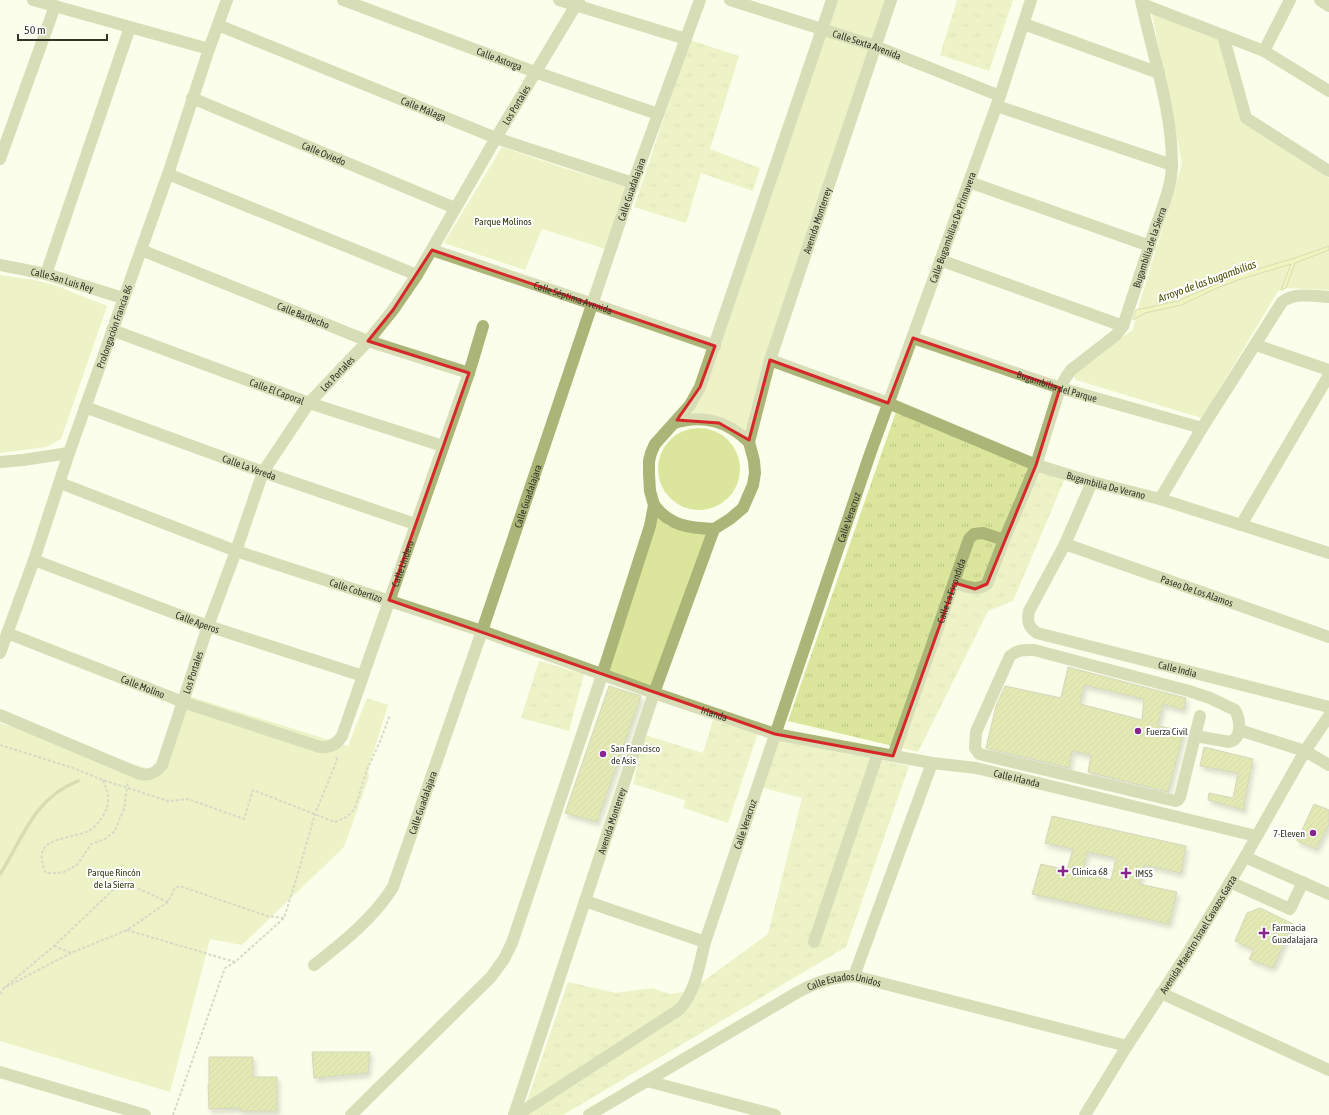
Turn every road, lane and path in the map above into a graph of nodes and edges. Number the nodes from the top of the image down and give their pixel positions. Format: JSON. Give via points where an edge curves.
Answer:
{"nodes":[{"id":1,"x":33,"y":0,"type":"edge"},
{"id":2,"x":227,"y":0,"type":"edge"},
{"id":3,"x":343,"y":0,"type":"edge"},
{"id":4,"x":559,"y":0,"type":"edge"},
{"id":5,"x":700,"y":0,"type":"edge"},
{"id":6,"x":730,"y":0,"type":"edge"},
{"id":7,"x":832,"y":0,"type":"edge"},
{"id":8,"x":891,"y":0,"type":"edge"},
{"id":9,"x":1031,"y":0,"type":"edge"},
{"id":10,"x":1290,"y":0,"type":"edge"},
{"id":11,"x":1320,"y":0,"type":"edge"},
{"id":12,"x":1142,"y":2,"type":"edge"},
{"id":13,"x":577,"y":3,"type":"edge"},
{"id":14,"x":55,"y":6,"type":"junction"},
{"id":15,"x":1329,"y":6,"type":"edge"},
{"id":16,"x":1024,"y":24,"type":"junction"},
{"id":17,"x":218,"y":25,"type":"junction"},
{"id":18,"x":130,"y":27,"type":"junction"},
{"id":19,"x":822,"y":29,"type":"junction"},
{"id":20,"x":1223,"y":35,"type":"junction"},
{"id":21,"x":686,"y":39,"type":"junction"},
{"id":22,"x":875,"y":46,"type":"junction"},
{"id":23,"x":209,"y":49,"type":"junction"},
{"id":24,"x":1264,"y":52,"type":"junction"},
{"id":25,"x":535,"y":72,"type":"junction"},
{"id":26,"x":1159,"y":73,"type":"junction"},
{"id":27,"x":1329,"y":91,"type":"edge"},
{"id":28,"x":192,"y":98,"type":"junction"},
{"id":29,"x":999,"y":101,"type":"junction"},
{"id":30,"x":658,"y":114,"type":"junction"},
{"id":31,"x":496,"y":138,"type":"junction"},
{"id":32,"x":0,"y":159,"type":"edge"},
{"id":33,"x":1172,"y":165,"type":"junction"},
{"id":34,"x":1329,"y":171,"type":"edge"},
{"id":35,"x":168,"y":174,"type":"junction"},
{"id":36,"x":969,"y":182,"type":"junction"},
{"id":37,"x":633,"y":183,"type":"junction"},
{"id":38,"x":455,"y":208,"type":"junction"},
{"id":39,"x":1150,"y":246,"type":"junction"},
{"id":40,"x":141,"y":250,"type":"junction"},
{"id":41,"x":432,"y":250,"type":"junction"},
{"id":42,"x":940,"y":260,"type":"junction"},
{"id":43,"x":0,"y":265,"type":"edge"},
{"id":44,"x":46,"y":274,"type":"junction"},
{"id":45,"x":417,"y":275,"type":"junction"},
{"id":46,"x":1329,"y":297,"type":"edge"},
{"id":47,"x":123,"y":298,"type":"junction"},
{"id":48,"x":593,"y":304,"type":"junction"},
{"id":49,"x":483,"y":326,"type":"dead end"},
{"id":50,"x":1123,"y":326,"type":"junction"},
{"id":51,"x":112,"y":330,"type":"junction"},
{"id":52,"x":913,"y":338,"type":"junction"},
{"id":53,"x":368,"y":342,"type":"junction"},
{"id":54,"x":1256,"y":345,"type":"junction"},
{"id":55,"x":715,"y":346,"type":"junction"},
{"id":56,"x":770,"y":360,"type":"junction"},
{"id":57,"x":1329,"y":370,"type":"edge"},
{"id":58,"x":469,"y":373,"type":"junction"},
{"id":59,"x":1329,"y":375,"type":"edge"},
{"id":60,"x":1060,"y":388,"type":"junction"},
{"id":61,"x":309,"y":403,"type":"junction"},
{"id":62,"x":888,"y":403,"type":"junction"},
{"id":63,"x":85,"y":407,"type":"junction"},
{"id":64,"x":674,"y":423,"type":"junction"},
{"id":65,"x":1202,"y":428,"type":"junction"},
{"id":66,"x":749,"y":442,"type":"junction"},
{"id":67,"x":443,"y":446,"type":"junction"},
{"id":68,"x":69,"y":453,"type":"junction"},
{"id":69,"x":870,"y":454,"type":"joint"},
{"id":70,"x":0,"y":462,"type":"edge"},
{"id":71,"x":1036,"y":465,"type":"junction"},
{"id":72,"x":263,"y":472,"type":"junction"},
{"id":73,"x":1092,"y":482,"type":"junction"},
{"id":74,"x":60,"y":483,"type":"junction"},
{"id":75,"x":1160,"y":499,"type":"junction"},
{"id":76,"x":654,"y":504,"type":"junction"},
{"id":77,"x":416,"y":524,"type":"junction"},
{"id":78,"x":1241,"y":525,"type":"junction"},
{"id":79,"x":714,"y":529,"type":"junction"},
{"id":80,"x":1004,"y":540,"type":"junction"},
{"id":81,"x":1065,"y":544,"type":"junction"},
{"id":82,"x":1327,"y":548,"type":"edge"},
{"id":83,"x":236,"y":551,"type":"junction"},
{"id":84,"x":34,"y":560,"type":"junction"},
{"id":85,"x":955,"y":583,"type":"junction"},
{"id":86,"x":389,"y":600,"type":"junction"},
{"id":87,"x":208,"y":626,"type":"junction"},
{"id":88,"x":482,"y":631,"type":"junction"},
{"id":89,"x":7,"y":633,"type":"junction"},
{"id":90,"x":1329,"y":636,"type":"edge"},
{"id":91,"x":0,"y":653,"type":"edge"},
{"id":92,"x":602,"y":675,"type":"junction"},
{"id":93,"x":364,"y":676,"type":"junction"},
{"id":94,"x":654,"y":693,"type":"junction"},
{"id":95,"x":183,"y":702,"type":"junction"},
{"id":96,"x":1329,"y":707,"type":"edge"},
{"id":97,"x":0,"y":715,"type":"edge"},
{"id":98,"x":390,"y":715,"type":"dead end"},
{"id":99,"x":1200,"y":716,"type":"dead end"},
{"id":100,"x":1329,"y":716,"type":"edge"},
{"id":101,"x":1239,"y":730,"type":"junction"},
{"id":102,"x":774,"y":734,"type":"junction"},
{"id":103,"x":1196,"y":736,"type":"junction"},
{"id":104,"x":0,"y":745,"type":"edge"},
{"id":105,"x":330,"y":746,"type":"junction"},
{"id":106,"x":1305,"y":751,"type":"junction"},
{"id":107,"x":878,"y":753,"type":"junction"},
{"id":108,"x":893,"y":756,"type":"junction"},
{"id":109,"x":932,"y":763,"type":"junction"},
{"id":110,"x":1329,"y":765,"type":"edge"},
{"id":111,"x":130,"y":770,"type":"junction"},
{"id":112,"x":103,"y":780,"type":"junction"},
{"id":113,"x":127,"y":788,"type":"junction"},
{"id":114,"x":315,"y":814,"type":"junction"},
{"id":115,"x":1256,"y":836,"type":"junction"},
{"id":116,"x":1245,"y":857,"type":"junction"},
{"id":117,"x":1230,"y":882,"type":"junction"},
{"id":118,"x":1303,"y":882,"type":"junction"},
{"id":119,"x":1329,"y":894,"type":"edge"},
{"id":120,"x":585,"y":901,"type":"junction"},
{"id":121,"x":168,"y":902,"type":"junction"},
{"id":122,"x":284,"y":918,"type":"junction"},
{"id":123,"x":127,"y":930,"type":"junction"},
{"id":124,"x":705,"y":942,"type":"junction"},
{"id":125,"x":814,"y":942,"type":"dead end"},
{"id":126,"x":54,"y":946,"type":"junction"},
{"id":127,"x":71,"y":953,"type":"junction"},
{"id":128,"x":235,"y":962,"type":"junction"},
{"id":129,"x":314,"y":965,"type":"dead end"},
{"id":130,"x":854,"y":976,"type":"junction"},
{"id":131,"x":4,"y":988,"type":"junction"},
{"id":132,"x":1161,"y":993,"type":"junction"},
{"id":133,"x":0,"y":994,"type":"edge"},
{"id":134,"x":1127,"y":1046,"type":"junction"},
{"id":135,"x":1329,"y":1070,"type":"edge"},
{"id":136,"x":0,"y":1072,"type":"edge"},
{"id":137,"x":647,"y":1081,"type":"junction"},
{"id":138,"x":145,"y":1115,"type":"edge"},
{"id":139,"x":173,"y":1115,"type":"edge"},
{"id":140,"x":351,"y":1115,"type":"edge"},
{"id":141,"x":516,"y":1115,"type":"edge"},
{"id":142,"x":589,"y":1115,"type":"edge"},
{"id":143,"x":775,"y":1115,"type":"edge"},
{"id":144,"x":1084,"y":1115,"type":"edge"}],
"edges":[{"from":1,"to":14,"type":"street"},
{"from":2,"to":17,"type":"street","name":"Prolongación Francia 86"},
{"from":3,"to":25,"type":"street","name":"Calle Astorga"},
{"from":4,"to":13,"type":"street"},
{"from":5,"to":21,"type":"street","name":"Calle Guadalajara"},
{"from":6,"to":19,"type":"street","name":"Calle Sexta Avenida"},
{"from":7,"to":19,"type":"street"},
{"from":8,"to":22,"type":"street","name":"Avenida Monterrey"},
{"from":9,"to":16,"type":"street","name":"Calle Bugambilias De Primavera"},
{"from":10,"to":24,"type":"street"},
{"from":11,"to":15,"type":"street"},
{"from":12,"to":20,"type":"street"},
{"from":12,"to":26,"type":"street","name":"Bugambilia de la Sierra"},
{"from":13,"to":21,"type":"street"},
{"from":13,"to":25,"type":"street","name":"Los Portales"},
{"from":14,"to":18,"type":"street"},
{"from":14,"to":32,"type":"street"},
{"from":16,"to":26,"type":"street"},
{"from":16,"to":29,"type":"street","name":"Calle Bugambilias De Primavera"},
{"from":17,"to":23,"type":"street","name":"Prolongación Francia 86"},
{"from":17,"to":31,"type":"street","name":"Calle Málaga"},
{"from":18,"to":23,"type":"street"},
{"from":18,"to":44,"type":"street"},
{"from":19,"to":22,"type":"street","name":"Calle Sexta Avenida"},
{"from":19,"to":55,"type":"street"},
{"from":20,"to":24,"type":"street"},
{"from":20,"to":34,"type":"street","via":[[1246,118]]},
{"from":21,"to":30,"type":"street","name":"Calle Guadalajara"},
{"from":22,"to":29,"type":"street","name":"Calle Sexta Avenida"},
{"from":22,"to":56,"type":"street","name":"Avenida Monterrey"},
{"from":23,"to":28,"type":"street","name":"Prolongación Francia 86"},
{"from":24,"to":27,"type":"street"},
{"from":25,"to":30,"type":"street","name":"Calle Astorga"},
{"from":25,"to":31,"type":"street","name":"Los Portales"},
{"from":26,"to":33,"type":"street","name":"Bugambilia de la Sierra","via":[[1170,126]]},
{"from":28,"to":35,"type":"street","name":"Prolongación Francia 86"},
{"from":28,"to":38,"type":"street","name":"Calle Oviedo"},
{"from":29,"to":33,"type":"street","name":"Calle Sexta Avenida"},
{"from":29,"to":36,"type":"street","name":"Calle Bugambilias De Primavera"},
{"from":30,"to":37,"type":"street","name":"Calle Guadalajara"},
{"from":31,"to":37,"type":"street","name":"Calle Málaga"},
{"from":31,"to":38,"type":"street","name":"Los Portales"},
{"from":33,"to":39,"type":"street","name":"Bugambilia de la Sierra","via":[[1169,185]]},
{"from":35,"to":40,"type":"street","name":"Prolongación Francia 86"},
{"from":35,"to":45,"type":"street"},
{"from":36,"to":39,"type":"street"},
{"from":36,"to":42,"type":"street","name":"Calle Bugambilias De Primavera"},
{"from":37,"to":48,"type":"street","name":"Calle Guadalajara"},
{"from":38,"to":41,"type":"street","name":"Los Portales"},
{"from":39,"to":50,"type":"street","name":"Bugambilia de la Sierra"},
{"from":40,"to":47,"type":"street","name":"Prolongación Francia 86"},
{"from":40,"to":53,"type":"street","name":"Calle Barbecho"},
{"from":41,"to":45,"type":"street","name":"Los Portales"},
{"from":41,"to":48,"type":"street","name":"Calle Séptima Avenida"},
{"from":42,"to":50,"type":"street"},
{"from":42,"to":52,"type":"street","name":"Calle Bugambilias De Primavera"},
{"from":43,"to":44,"type":"street","name":"Calle San Luis Rey"},
{"from":44,"to":47,"type":"street","name":"Calle San Luis Rey"},
{"from":45,"to":53,"type":"street","name":"Los Portales"},
{"from":46,"to":54,"type":"street","via":[[1300,296],[1285,300]]},
{"from":47,"to":51,"type":"street","name":"Prolongación Francia 86"},
{"from":48,"to":55,"type":"street","name":"Calle Séptima Avenida"},
{"from":48,"to":88,"type":"street","name":"Calle Guadalajara"},
{"from":49,"to":58,"type":"street","name":"Calle Lindero"},
{"from":50,"to":60,"type":"street","name":"Bugambilia de la Sierra","via":[[1116,335],[1071,370]]},
{"from":51,"to":61,"type":"street","name":"Calle El Caporal"},
{"from":51,"to":63,"type":"street","name":"Prolongación Francia 86"},
{"from":52,"to":60,"type":"street","name":"Bugambilia del Parque"},
{"from":52,"to":62,"type":"street","name":"Calle Bugambilias De Primavera"},
{"from":53,"to":58,"type":"street","name":"Calle Barbecho"},
{"from":53,"to":61,"type":"street","name":"Los Portales"},
{"from":54,"to":57,"type":"street"},
{"from":54,"to":65,"type":"street"},
{"from":55,"to":64,"type":"street","via":[[700,387],[690,405]]},
{"from":56,"to":62,"type":"street"},
{"from":56,"to":66,"type":"street","name":"Avenida Monterrey"},
{"from":58,"to":67,"type":"street","name":"Calle Lindero"},
{"from":59,"to":78,"type":"street"},
{"from":60,"to":65,"type":"street","name":"Bugambilia del Parque"},
{"from":60,"to":71,"type":"street","name":"Bugambilia de la Sierra"},
{"from":61,"to":67,"type":"street","name":"Calle El Caporal"},
{"from":61,"to":72,"type":"street","name":"Los Portales"},
{"from":62,"to":69,"type":"street","name":"Calle Bugambilias De Primavera"},
{"from":62,"to":71,"type":"street","name":"Bugambilia De Verano"},
{"from":63,"to":68,"type":"street","name":"Prolongación Francia 86"},
{"from":63,"to":72,"type":"street","name":"Calle La Vereda"},
{"from":64,"to":66,"type":"street","via":[[704,419],[732,428]]},
{"from":64,"to":76,"type":"street","via":[[655,444],[649,461],[650,491]]},
{"from":65,"to":75,"type":"street"},
{"from":66,"to":79,"type":"street","name":"Avenida Monterrey","via":[[754,461],[754,485],[743,508]]},
{"from":67,"to":77,"type":"street","name":"Calle Lindero"},
{"from":68,"to":70,"type":"street"},
{"from":68,"to":74,"type":"street","name":"Prolongación Francia 86"},
{"from":69,"to":102,"type":"street","name":"Calle Veracruz"},
{"from":71,"to":73,"type":"street","name":"Bugambilia De Verano"},
{"from":71,"to":80,"type":"street"},
{"from":72,"to":77,"type":"street","name":"Calle La Vereda"},
{"from":72,"to":83,"type":"street","name":"Los Portales"},
{"from":73,"to":75,"type":"street","name":"Bugambilia De Verano"},
{"from":73,"to":81,"type":"street"},
{"from":74,"to":83,"type":"street","name":"Calle Cobertizo"},
{"from":74,"to":84,"type":"street","name":"Prolongación Francia 86"},
{"from":75,"to":78,"type":"street","name":"Bugambilia De Verano"},
{"from":76,"to":79,"type":"street","via":[[661,514],[671,521],[697,528]]},
{"from":76,"to":92,"type":"street","via":[[645,543]]},
{"from":77,"to":86,"type":"street","name":"Calle Lindero"},
{"from":78,"to":82,"type":"street","name":"Bugambilia De Verano"},
{"from":79,"to":94,"type":"street","name":"Avenida Monterrey"},
{"from":80,"to":85,"type":"street","via":[[987,584],[983,588],[975,589]]},
{"from":80,"to":85,"type":"street","name":"Calle La Escondida","via":[[983,533],[974,534],[969,539]]},
{"from":81,"to":90,"type":"street","name":"Paseo De Los Alamos"},
{"from":81,"to":96,"type":"street","name":"Calle India","via":[[1029,611],[1029,626],[1037,633]]},
{"from":83,"to":86,"type":"street","name":"Calle Cobertizo"},
{"from":83,"to":87,"type":"street","name":"Los Portales"},
{"from":84,"to":87,"type":"street","name":"Calle Aperos"},
{"from":84,"to":89,"type":"street","name":"Prolongación Francia 86"},
{"from":85,"to":108,"type":"street","name":"Calle La Escondida"},
{"from":86,"to":88,"type":"street","name":"Calle Cobertizo"},
{"from":86,"to":93,"type":"street","name":"Calle Lindero"},
{"from":87,"to":93,"type":"street","name":"Calle Aperos"},
{"from":87,"to":95,"type":"street","name":"Los Portales"},
{"from":88,"to":92,"type":"street","name":"Calle Cobertizo"},
{"from":88,"to":129,"type":"street","name":"Calle Guadalajara","via":[[412,834],[386,899]]},
{"from":89,"to":91,"type":"street","name":"Prolongación Francia 86"},
{"from":89,"to":95,"type":"street","name":"Calle Molino"},
{"from":92,"to":94,"type":"street","name":"Calle Cobertizo"},
{"from":92,"to":140,"type":"street","via":[[512,943],[504,959],[491,977]]},
{"from":93,"to":105,"type":"street","name":"Calle Lindero","via":[[342,736],[338,742]]},
{"from":94,"to":102,"type":"street","name":"Irlanda"},
{"from":94,"to":120,"type":"street","name":"Avenida Monterrey"},
{"from":95,"to":105,"type":"street","name":"Calle Molino","via":[[320,747]]},
{"from":95,"to":111,"type":"street","name":"Los Portales","via":[[162,765],[153,774],[147,775]]},
{"from":97,"to":111,"type":"street"},
{"from":98,"to":114,"type":"path","via":[[367,770],[355,808],[347,817],[335,822]]},
{"from":99,"to":103,"type":"street"},
{"from":100,"to":106,"type":"street","name":"Avenida Maestro Israel Cavazos Garza"},
{"from":101,"to":103,"type":"street","via":[[1231,742]]},
{"from":101,"to":103,"type":"street","via":[[1235,710],[1210,698],[1034,650],[1022,650],[1010,656],[976,732],[975,748],[979,754],[1175,801],[1180,797]]},
{"from":101,"to":106,"type":"street"},
{"from":102,"to":107,"type":"street","name":"Calle Irlanda"},
{"from":102,"to":124,"type":"street","name":"Calle Veracruz"},
{"from":104,"to":112,"type":"path"},
{"from":105,"to":114,"type":"path","via":[[337,760]]},
{"from":106,"to":110,"type":"street"},
{"from":106,"to":115,"type":"street","name":"Avenida Maestro Israel Cavazos Garza"},
{"from":107,"to":108,"type":"street","name":"Calle Irlanda"},
{"from":107,"to":125,"type":"street"},
{"from":108,"to":109,"type":"street","name":"Calle Irlanda"},
{"from":109,"to":115,"type":"street","name":"Calle Irlanda","via":[[976,768]]},
{"from":109,"to":130,"type":"street"},
{"from":111,"to":113,"type":"path"},
{"from":112,"to":113,"type":"path"},
{"from":112,"to":113,"type":"path","via":[[109,803],[104,816],[92,829],[46,845],[42,853],[42,862],[46,873],[64,872],[77,865],[91,844],[105,839],[114,832],[124,809]]},
{"from":113,"to":114,"type":"path","via":[[168,801],[188,799],[244,819],[253,790]]},
{"from":114,"to":122,"type":"path"},
{"from":115,"to":116,"type":"street","name":"Avenida Maestro Israel Cavazos Garza"},
{"from":116,"to":117,"type":"street","name":"Avenida Maestro Israel Cavazos Garza"},
{"from":116,"to":118,"type":"street"},
{"from":117,"to":118,"type":"street","via":[[1290,909]]},
{"from":117,"to":132,"type":"street","name":"Avenida Maestro Israel Cavazos Garza"},
{"from":118,"to":119,"type":"street"},
{"from":120,"to":124,"type":"street"},
{"from":120,"to":141,"type":"street","name":"Avenida Monterrey"},
{"from":121,"to":122,"type":"path","via":[[175,888],[180,886],[267,916]]},
{"from":121,"to":123,"type":"path"},
{"from":121,"to":126,"type":"path","via":[[122,884]]},
{"from":122,"to":128,"type":"path"},
{"from":123,"to":127,"type":"path"},
{"from":123,"to":128,"type":"path"},
{"from":124,"to":141,"type":"street","name":"Calle Veracruz","via":[[695,983],[680,1009]]},
{"from":126,"to":127,"type":"path"},
{"from":126,"to":131,"type":"path"},
{"from":127,"to":131,"type":"path"},
{"from":128,"to":139,"type":"path","via":[[225,968]]},
{"from":130,"to":134,"type":"street","name":"Calle Estados Unidos"},
{"from":130,"to":137,"type":"street","name":"Calle Estados Unidos","via":[[828,979],[798,992]]},
{"from":131,"to":133,"type":"path"},
{"from":132,"to":134,"type":"street","name":"Avenida Maestro Israel Cavazos Garza"},
{"from":132,"to":135,"type":"street"},
{"from":134,"to":144,"type":"street","name":"Avenida Maestro Israel Cavazos Garza"},
{"from":136,"to":138,"type":"street"},
{"from":137,"to":142,"type":"street","name":"Calle Estados Unidos"},
{"from":137,"to":143,"type":"street"}]}
